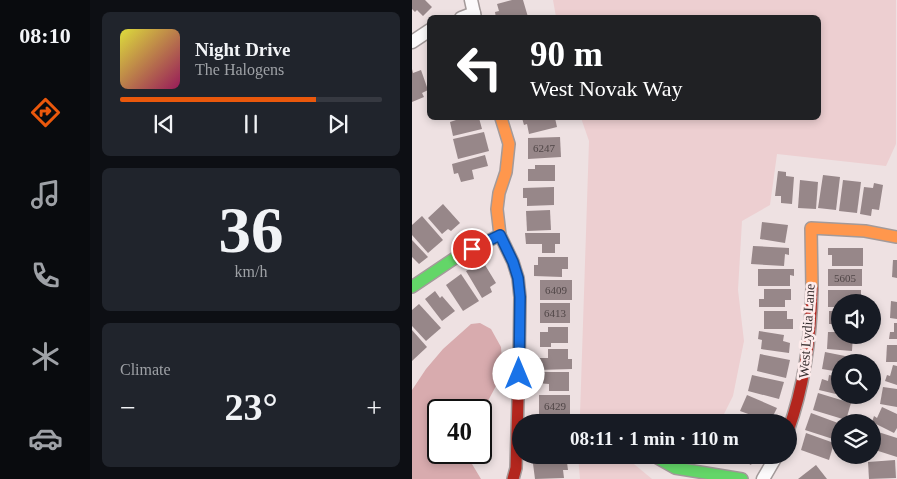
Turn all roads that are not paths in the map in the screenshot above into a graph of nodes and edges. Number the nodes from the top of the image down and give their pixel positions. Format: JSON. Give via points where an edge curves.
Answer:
{"nodes":[{"id":1,"x":427,"y":32,"type":"edge"},
{"id":2,"x":412,"y":42,"type":"edge"},
{"id":3,"x":502,"y":120,"type":"edge"},
{"id":4,"x":500,"y":235,"type":"junction"},
{"id":5,"x":896,"y":238,"type":"edge"},
{"id":6,"x":412,"y":287,"type":"edge"},
{"id":7,"x":519,"y":414,"type":"edge"},
{"id":8,"x":795,"y":414,"type":"edge"},
{"id":9,"x":516,"y":464,"type":"edge"},
{"id":10,"x":668,"y":464,"type":"edge"},
{"id":11,"x":771,"y":464,"type":"edge"},
{"id":12,"x":513,"y":479,"type":"edge"},
{"id":13,"x":742,"y":479,"type":"edge"},
{"id":14,"x":763,"y":479,"type":"edge"}],
"edges":[{"from":1,"to":2,"type":"street"},
{"from":3,"to":4,"type":"street","via":[[508,144],[506,172],[497,209]]},
{"from":4,"to":6,"type":"street","via":[[458,256]]},
{"from":4,"to":7,"type":"street","via":[[513,262],[519,288]]},
{"from":5,"to":8,"type":"street","name":"West Lydia Lane","via":[[865,231],[811,228],[808,356]]},
{"from":9,"to":12,"type":"street"},
{"from":10,"to":13,"type":"street","via":[[675,468]]},
{"from":11,"to":14,"type":"street"}]}
